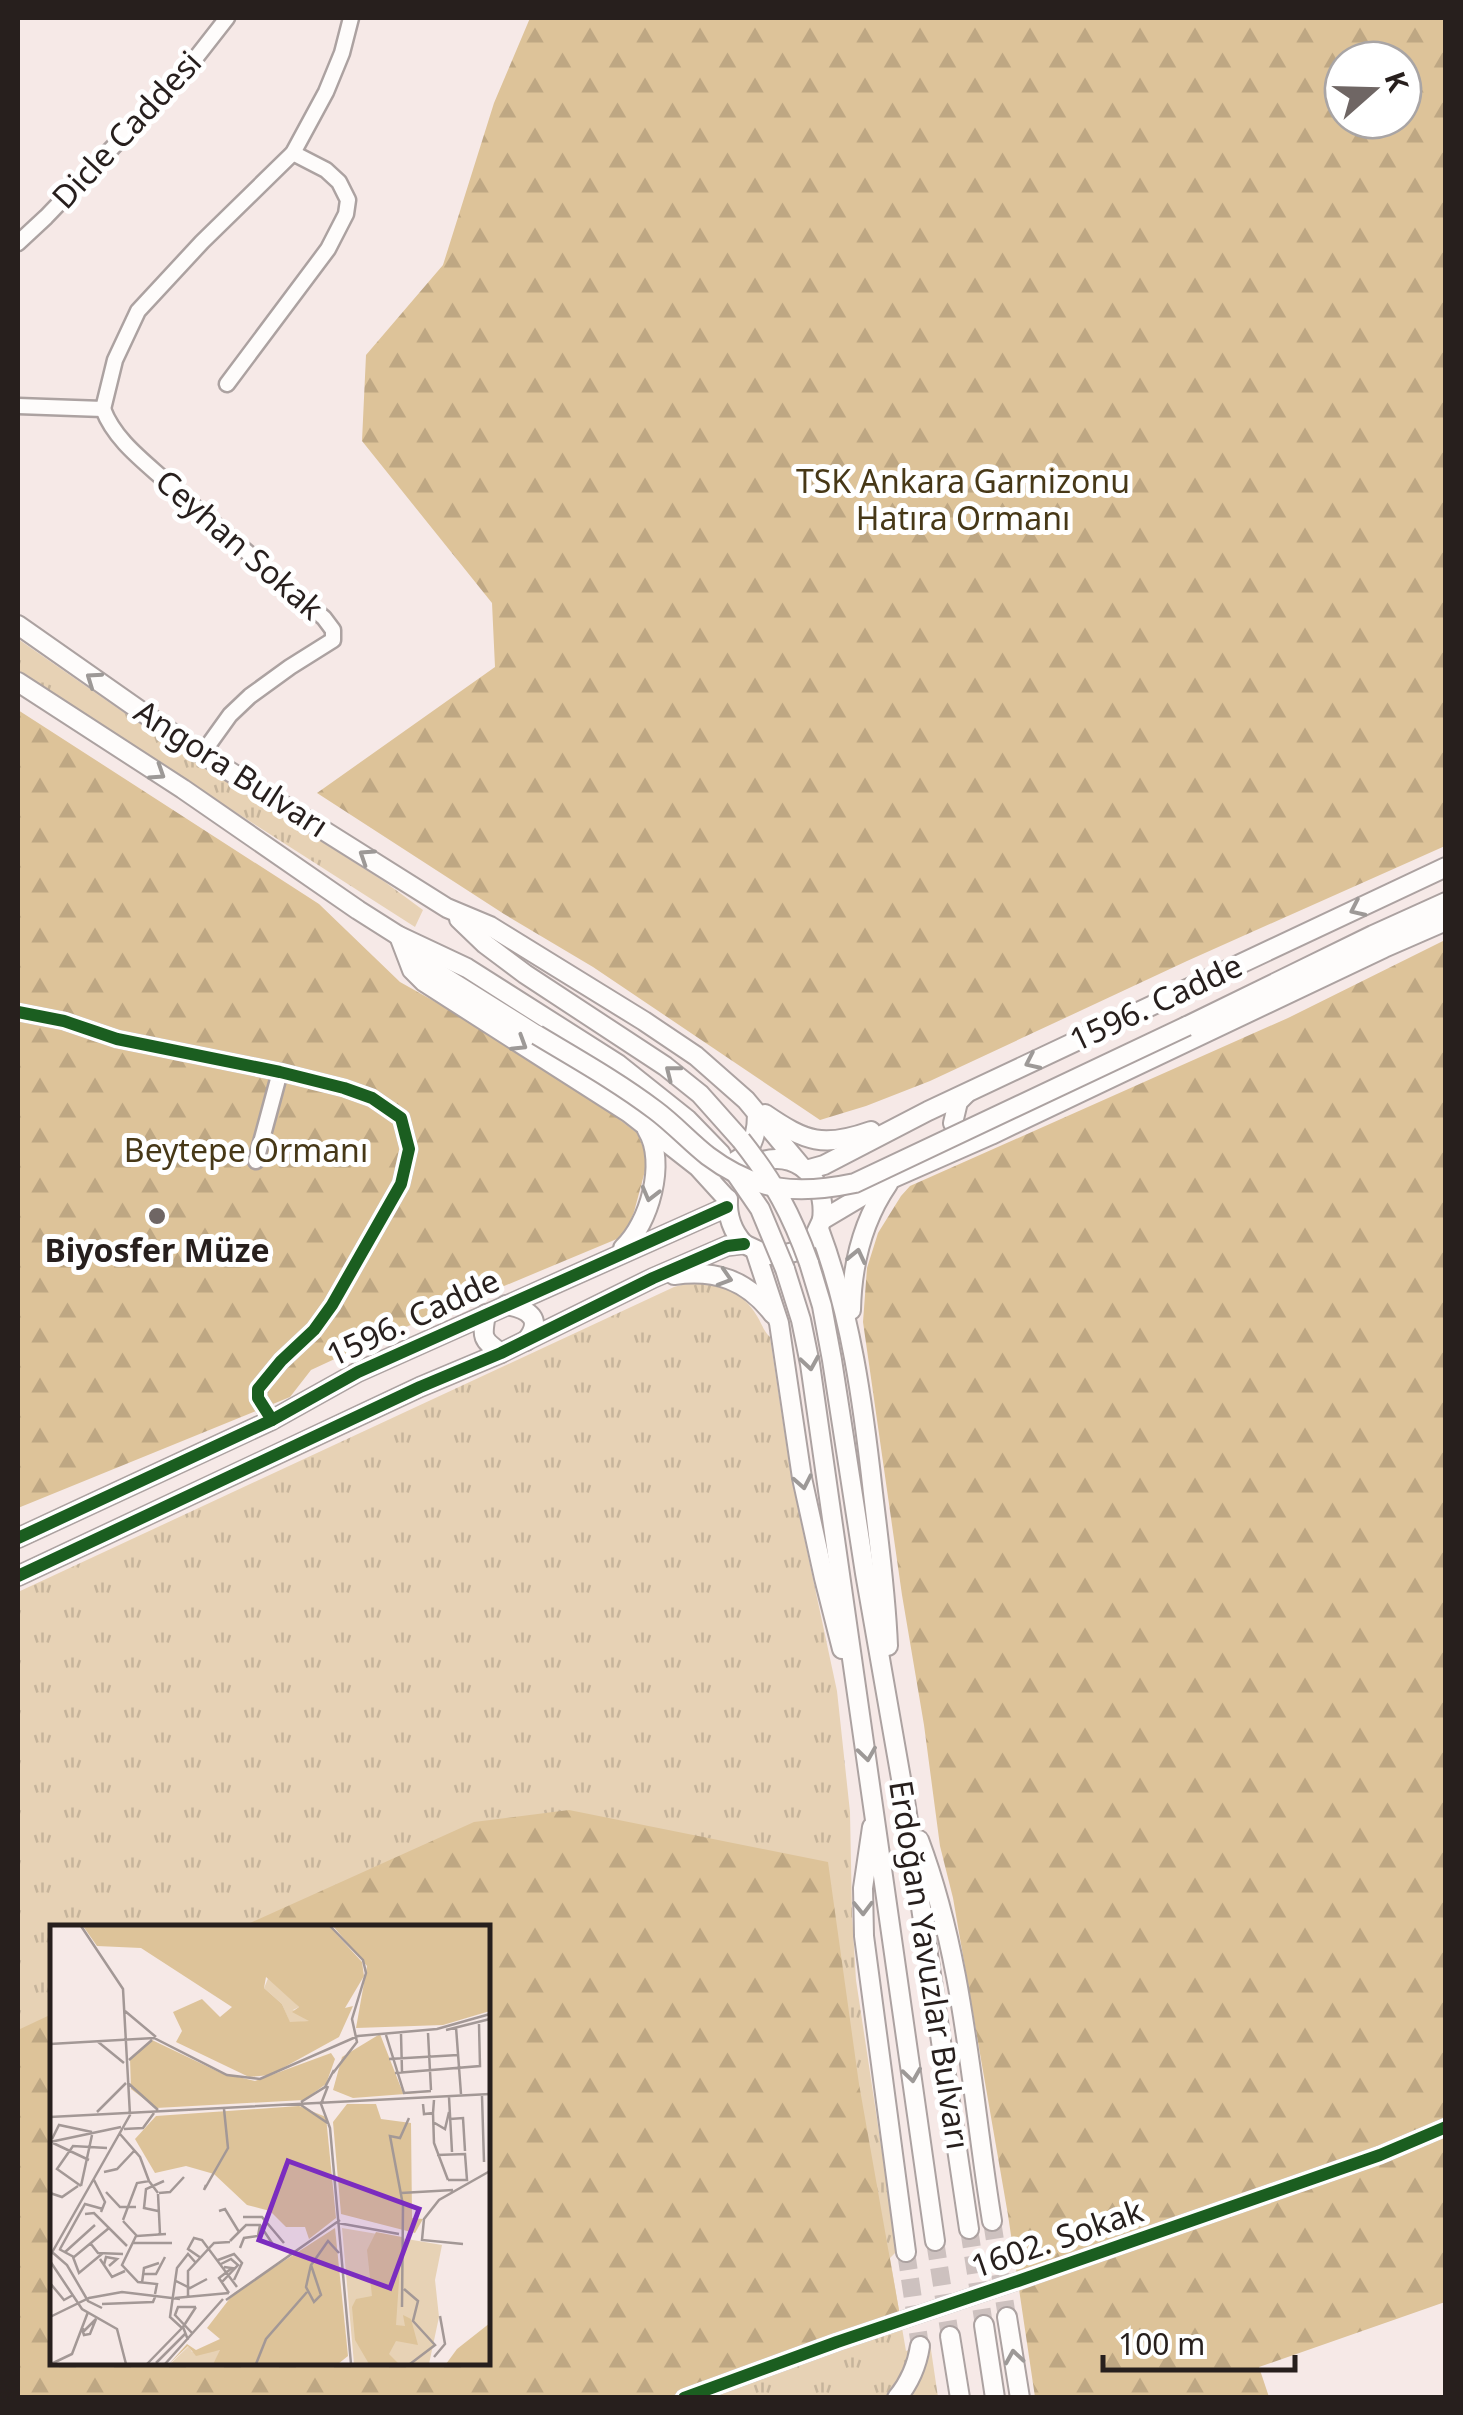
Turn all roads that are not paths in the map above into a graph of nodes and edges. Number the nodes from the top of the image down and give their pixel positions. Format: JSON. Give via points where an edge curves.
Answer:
{"nodes":[{"id":1,"x":227,"y":18,"type":"edge"},
{"id":2,"x":351,"y":18,"type":"edge"},
{"id":3,"x":293,"y":153,"type":"junction"},
{"id":4,"x":19,"y":245,"type":"edge"},
{"id":5,"x":226,"y":384,"type":"dead end"},
{"id":6,"x":18,"y":406,"type":"edge"},
{"id":7,"x":103,"y":409,"type":"junction"},
{"id":8,"x":18,"y":626,"type":"edge"},
{"id":9,"x":18,"y":682,"type":"edge"},
{"id":10,"x":202,"y":754,"type":"junction"},
{"id":11,"x":1446,"y":867,"type":"edge"},
{"id":12,"x":1446,"y":902,"type":"edge"},
{"id":13,"x":448,"y":908,"type":"junction"},
{"id":14,"x":1446,"y":921,"type":"edge"},
{"id":15,"x":399,"y":936,"type":"junction"},
{"id":16,"x":18,"y":1012,"type":"edge"},
{"id":17,"x":280,"y":1072,"type":"junction"},
{"id":18,"x":970,"y":1090,"type":"junction"},
{"id":19,"x":752,"y":1107,"type":"junction"},
{"id":20,"x":928,"y":1110,"type":"junction"},
{"id":21,"x":644,"y":1125,"type":"junction"},
{"id":22,"x":991,"y":1135,"type":"junction"},
{"id":23,"x":256,"y":1162,"type":"dead end"},
{"id":24,"x":698,"y":1167,"type":"junction"},
{"id":25,"x":803,"y":1168,"type":"junction"},
{"id":26,"x":891,"y":1179,"type":"junction"},
{"id":27,"x":808,"y":1191,"type":"joint"},
{"id":28,"x":728,"y":1203,"type":"junction"},
{"id":29,"x":820,"y":1224,"type":"junction"},
{"id":30,"x":750,"y":1247,"type":"junction"},
{"id":31,"x":616,"y":1256,"type":"junction"},
{"id":32,"x":809,"y":1263,"type":"joint"},
{"id":33,"x":786,"y":1268,"type":"joint"},
{"id":34,"x":653,"y":1278,"type":"junction"},
{"id":35,"x":506,"y":1304,"type":"junction"},
{"id":36,"x":486,"y":1314,"type":"junction"},
{"id":37,"x":779,"y":1324,"type":"junction"},
{"id":38,"x":850,"y":1340,"type":"junction"},
{"id":39,"x":526,"y":1341,"type":"junction"},
{"id":40,"x":501,"y":1353,"type":"junction"},
{"id":41,"x":272,"y":1420,"type":"junction"},
{"id":42,"x":18,"y":1538,"type":"edge"},
{"id":43,"x":18,"y":1576,"type":"edge"},
{"id":44,"x":888,"y":1702,"type":"junction"},
{"id":45,"x":861,"y":1717,"type":"junction"},
{"id":46,"x":906,"y":1806,"type":"junction"},
{"id":47,"x":875,"y":1812,"type":"junction"},
{"id":48,"x":1446,"y":2127,"type":"edge"},
{"id":49,"x":992,"y":2221,"type":"tunnel mouth"},
{"id":50,"x":969,"y":2229,"type":"tunnel mouth"},
{"id":51,"x":935,"y":2241,"type":"tunnel mouth"},
{"id":52,"x":906,"y":2252,"type":"tunnel mouth"},
{"id":53,"x":1007,"y":2317,"type":"tunnel mouth"},
{"id":54,"x":984,"y":2325,"type":"tunnel mouth"},
{"id":55,"x":950,"y":2336,"type":"tunnel mouth"},
{"id":56,"x":920,"y":2346,"type":"tunnel mouth"},
{"id":57,"x":684,"y":2398,"type":"edge"},
{"id":58,"x":896,"y":2398,"type":"edge"},
{"id":59,"x":960,"y":2398,"type":"edge"},
{"id":60,"x":994,"y":2398,"type":"edge"},
{"id":61,"x":1020,"y":2398,"type":"edge"}],
"edges":[{"from":1,"to":4,"type":"street","name":"Dicle Caddesi"},
{"from":2,"to":3,"type":"street","via":[[326,92]]},
{"from":3,"to":5,"type":"street","via":[[339,182],[346,214],[328,249]]},
{"from":3,"to":7,"type":"street","via":[[138,311],[115,360]]},
{"from":6,"to":7,"type":"street"},
{"from":7,"to":10,"type":"street","name":"Ceyhan Sokak","via":[[134,452],[333,630],[333,640],[238,707]]},
{"from":10,"to":8,"type":"main road","name":"Angora Bulvarı","one_way":true},
{"from":9,"to":15,"type":"main road","name":"Angora Bulvarı","one_way":true},
{"from":13,"to":10,"type":"main road","name":"Angora Bulvarı","one_way":true},
{"from":11,"to":18,"type":"main road","name":"1596. Cadde","one_way":true},
{"from":12,"to":27,"type":"main road","name":"1596. Cadde","bridge":true,"via":[[884,1170]]},
{"from":13,"to":19,"type":"main road","name":"Angora Bulvarı","via":[[490,926],[644,1021],[696,1056]]},
{"from":32,"to":13,"type":"main road","name":"Angora Bulvarı","one_way":true,"bridge":true,"via":[[781,1196],[700,1094],[525,974]]},
{"from":14,"to":22,"type":"main road","name":"1596. Cadde"},
{"from":15,"to":21,"type":"main road","name":"Angora Bulvarı","one_way":true,"via":[[424,982]]},
{"from":15,"to":27,"type":"main road","name":"Angora Bulvarı","bridge":true,"via":[[428,966],[657,1111],[734,1172]]},
{"from":15,"to":33,"type":"main road","name":"Angora Bulvarı","bridge":true,"via":[[467,968],[618,1064],[688,1118],[760,1210]]},
{"from":16,"to":17,"type":"street"},
{"from":17,"to":23,"type":"street"},
{"from":17,"to":41,"type":"street","via":[[372,1098],[401,1118],[409,1149],[401,1184],[332,1305],[258,1388]]},
{"from":18,"to":20,"type":"main road","name":"1596. Cadde"},
{"from":18,"to":22,"type":"main road","via":[[958,1102],[953,1123],[960,1132]]},
{"from":19,"to":20,"type":"main road","via":[[788,1129],[830,1142]]},
{"from":19,"to":24,"type":"main road","via":[[754,1144],[719,1169]]},
{"from":19,"to":25,"type":"main road","name":"Angora Bulvarı"},
{"from":20,"to":25,"type":"main road","name":"1596. Cadde","via":[[837,1158]]},
{"from":21,"to":24,"type":"main road","name":"Angora Bulvarı"},
{"from":21,"to":31,"type":"main road","one_way":true,"via":[[656,1153],[653,1184],[642,1224]]},
{"from":22,"to":26,"type":"main road","name":"1596. Cadde"},
{"from":24,"to":28,"type":"main road","name":"Angora Bulvarı"},
{"from":25,"to":28,"type":"main road","name":"1596. Cadde","via":[[775,1159],[750,1166],[732,1186]]},
{"from":25,"to":29,"type":"main road","via":[[822,1194]]},
{"from":26,"to":29,"type":"main road","name":"1596. Cadde"},
{"from":38,"to":26,"type":"main road","one_way":true,"via":[[858,1249]]},
{"from":28,"to":30,"type":"main road","via":[[732,1227]]},
{"from":28,"to":31,"type":"main road","name":"1596. Cadde"},
{"from":29,"to":30,"type":"main road","name":"1596. Cadde","via":[[794,1252]]},
{"from":29,"to":38,"type":"main road","name":"Erdoğan Yavuzlar Bulvarı"},
{"from":30,"to":34,"type":"main road","name":"1596. Cadde","via":[[727,1246]]},
{"from":30,"to":37,"type":"main road","name":"Erdoğan Yavuzlar Bulvarı"},
{"from":31,"to":35,"type":"main road","name":"1596. Cadde"},
{"from":32,"to":44,"type":"main road","name":"Erdoğan Yavuzlar Bulvarı","via":[[832,1360]]},
{"from":33,"to":45,"type":"main road","name":"Erdoğan Yavuzlar Bulvarı","one_way":true,"via":[[810,1364]]},
{"from":34,"to":37,"type":"main road","one_way":true,"via":[[724,1276],[747,1287]]},
{"from":34,"to":39,"type":"main road","name":"1596. Cadde"},
{"from":35,"to":36,"type":"main road","name":"1596. Cadde"},
{"from":35,"to":39,"type":"main road","via":[[532,1318]]},
{"from":36,"to":40,"type":"main road","via":[[486,1343]]},
{"from":36,"to":41,"type":"main road","name":"1596. Cadde"},
{"from":37,"to":45,"type":"main road","name":"Erdoğan Yavuzlar Bulvarı","one_way":true,"via":[[813,1531]]},
{"from":38,"to":44,"type":"main road","name":"Erdoğan Yavuzlar Bulvarı","via":[[884,1577]]},
{"from":39,"to":40,"type":"main road","name":"1596. Cadde"},
{"from":40,"to":43,"type":"main road","name":"1596. Cadde"},
{"from":41,"to":42,"type":"main road","name":"1596. Cadde"},
{"from":44,"to":46,"type":"main road","name":"Erdoğan Yavuzlar Bulvarı"},
{"from":45,"to":47,"type":"main road","name":"Erdoğan Yavuzlar Bulvarı","one_way":true},
{"from":46,"to":49,"type":"main road","via":[[954,1958]]},
{"from":46,"to":50,"type":"main road","name":"Erdoğan Yavuzlar Bulvarı"},
{"from":47,"to":51,"type":"main road","name":"Erdoğan Yavuzlar Bulvarı","one_way":true},
{"from":47,"to":52,"type":"main road","one_way":true,"via":[[863,1888],[864,1936]]},
{"from":48,"to":57,"type":"street","name":"1602. Sokak"},
{"from":61,"to":53,"type":"main road","one_way":true},
{"from":54,"to":60,"type":"main road"},
{"from":55,"to":59,"type":"main road"},
{"from":56,"to":58,"type":"main road","via":[[909,2382]]}]}
